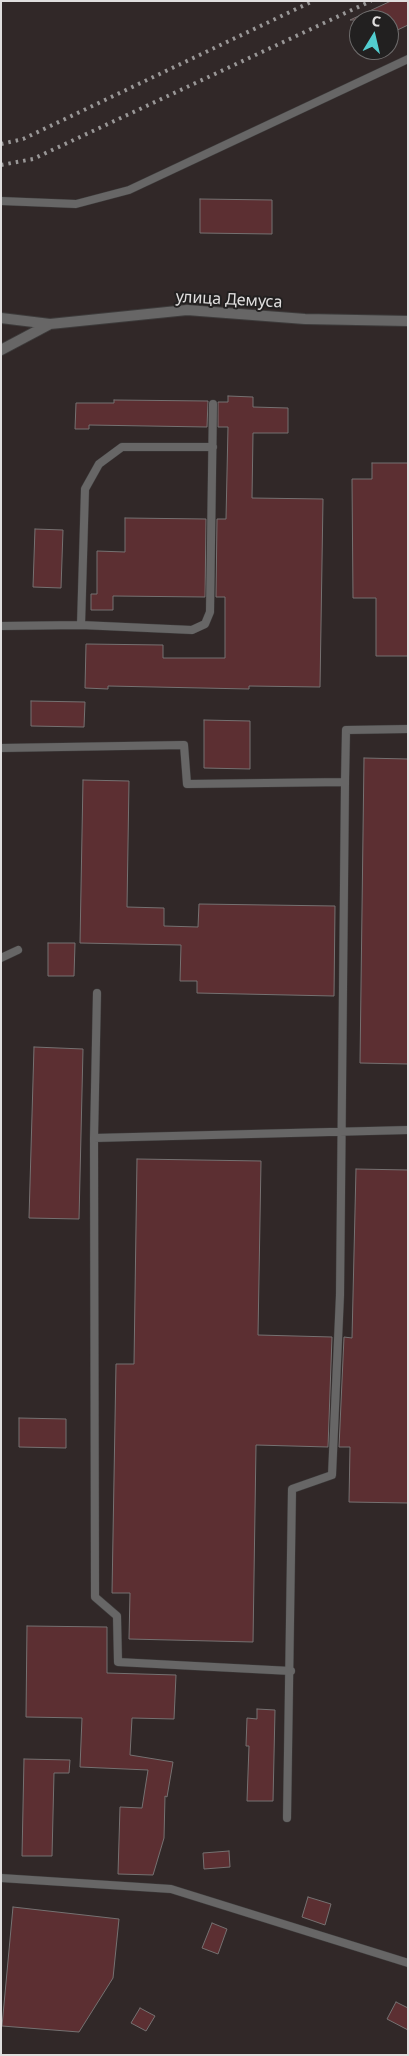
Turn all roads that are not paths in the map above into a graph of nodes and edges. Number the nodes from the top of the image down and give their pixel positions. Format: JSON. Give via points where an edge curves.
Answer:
{"nodes":[{"id":1,"x":408,"y":59,"type":"edge"},
{"id":2,"x":1,"y":201,"type":"edge"},
{"id":3,"x":1,"y":318,"type":"edge"},
{"id":4,"x":408,"y":321,"type":"edge"},
{"id":5,"x":50,"y":324,"type":"junction"},
{"id":6,"x":1,"y":350,"type":"edge"},
{"id":7,"x":213,"y":404,"type":"dead end"},
{"id":8,"x":213,"y":447,"type":"junction"},
{"id":9,"x":80,"y":625,"type":"junction"},
{"id":10,"x":1,"y":626,"type":"edge"},
{"id":11,"x":408,"y":729,"type":"edge"},
{"id":12,"x":1,"y":748,"type":"edge"},
{"id":13,"x":345,"y":782,"type":"junction"},
{"id":14,"x":18,"y":950,"type":"dead end"},
{"id":15,"x":1,"y":958,"type":"edge"},
{"id":16,"x":97,"y":993,"type":"dead end"},
{"id":17,"x":408,"y":1130,"type":"edge"},
{"id":18,"x":340,"y":1131,"type":"junction"},
{"id":19,"x":94,"y":1138,"type":"junction"},
{"id":20,"x":291,"y":1671,"type":"junction"},
{"id":21,"x":287,"y":1818,"type":"dead end"},
{"id":22,"x":1,"y":1878,"type":"edge"},
{"id":23,"x":408,"y":1963,"type":"edge"}],
"edges":[{"from":1,"to":2,"type":"lane","via":[[129,190],[76,204]]},
{"from":3,"to":5,"type":"street"},
{"from":4,"to":5,"type":"street","name":"улица Демуса","via":[[306,319],[187,310]]},
{"from":5,"to":6,"type":"street"},
{"from":7,"to":8,"type":"lane"},
{"from":8,"to":9,"type":"lane","via":[[122,447],[99,464],[85,489]]},
{"from":8,"to":9,"type":"lane","via":[[210,612],[205,624],[192,630]]},
{"from":9,"to":10,"type":"lane"},
{"from":11,"to":13,"type":"lane","via":[[346,730]]},
{"from":12,"to":13,"type":"lane","via":[[184,745],[187,784]]},
{"from":13,"to":18,"type":"lane"},
{"from":14,"to":15,"type":"lane"},
{"from":16,"to":19,"type":"lane"},
{"from":17,"to":18,"type":"lane"},
{"from":18,"to":19,"type":"lane"},
{"from":18,"to":20,"type":"lane","via":[[340,1295],[332,1475],[292,1489]]},
{"from":19,"to":20,"type":"lane","via":[[95,1597],[117,1616],[118,1662]]},
{"from":20,"to":21,"type":"lane"},
{"from":22,"to":23,"type":"lane","via":[[171,1889]]}]}
